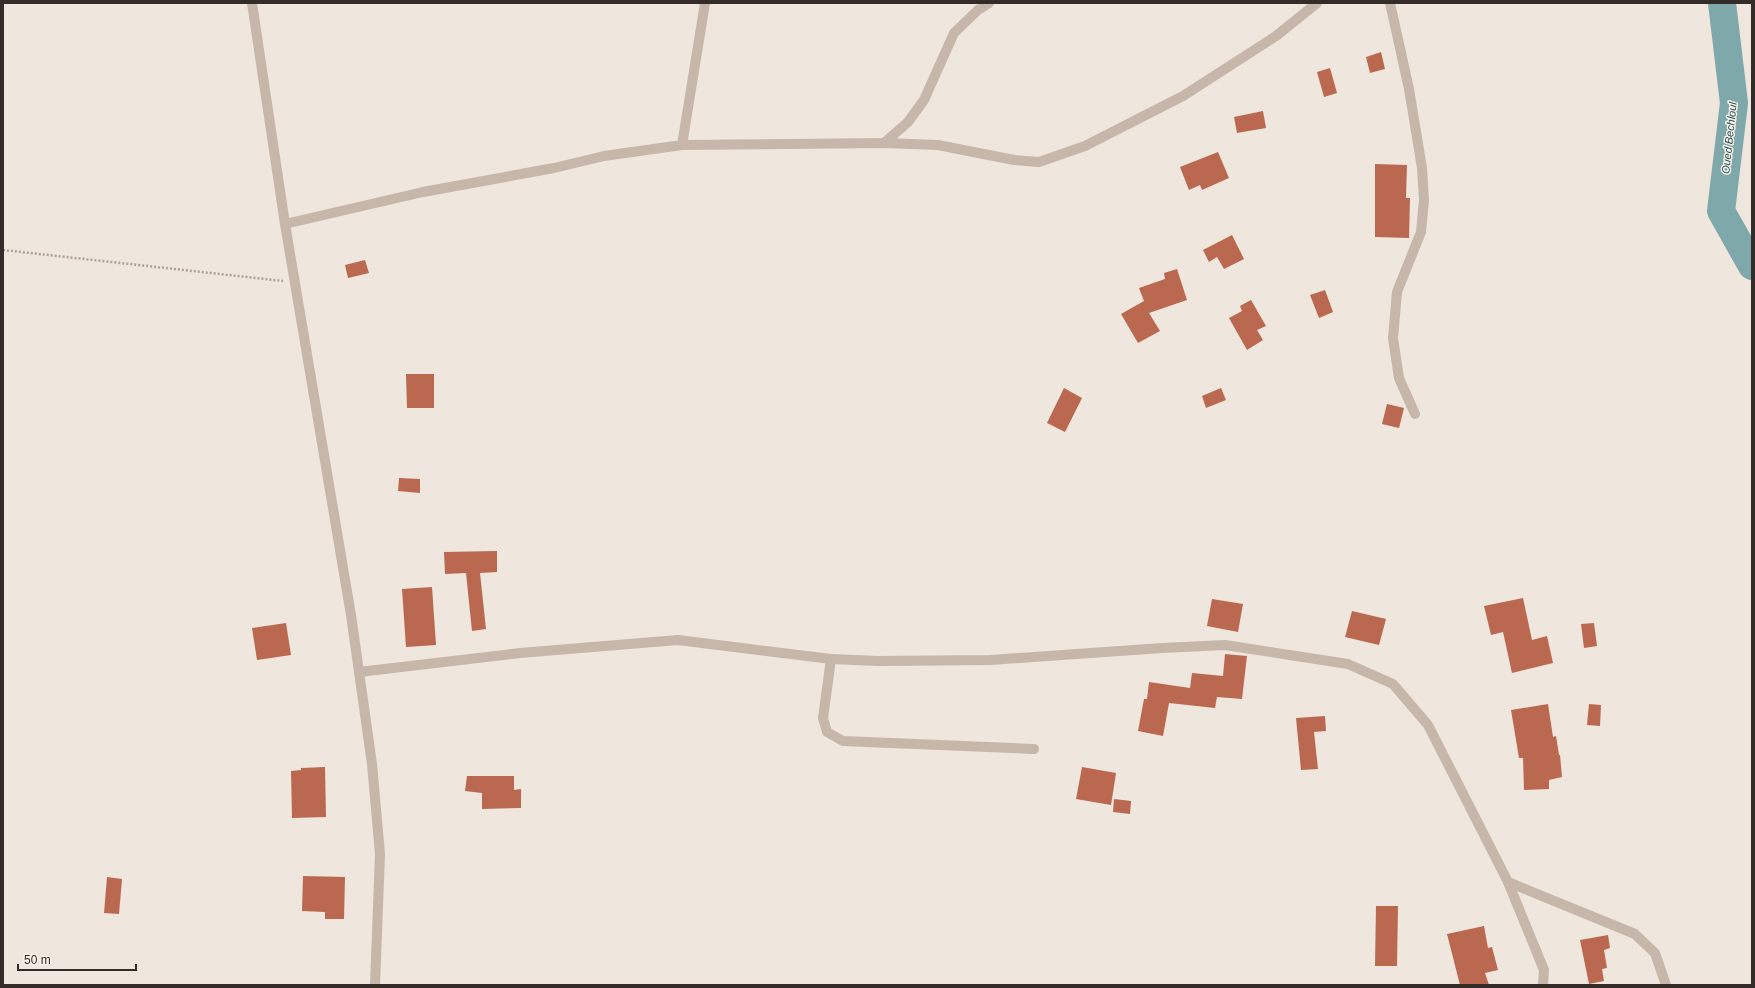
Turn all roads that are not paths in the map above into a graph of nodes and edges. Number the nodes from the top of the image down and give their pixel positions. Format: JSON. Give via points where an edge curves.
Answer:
{"nodes":[{"id":1,"x":252,"y":3,"type":"edge"},
{"id":2,"x":705,"y":3,"type":"edge"},
{"id":3,"x":989,"y":3,"type":"edge"},
{"id":4,"x":1317,"y":3,"type":"edge"},
{"id":5,"x":1390,"y":3,"type":"edge"},
{"id":6,"x":884,"y":142,"type":"junction"},
{"id":7,"x":682,"y":145,"type":"junction"},
{"id":8,"x":285,"y":224,"type":"junction"},
{"id":9,"x":1414,"y":414,"type":"dead end"},
{"id":10,"x":831,"y":659,"type":"junction"},
{"id":11,"x":359,"y":672,"type":"junction"},
{"id":12,"x":1034,"y":749,"type":"dead end"},
{"id":13,"x":1508,"y":882,"type":"junction"},
{"id":14,"x":375,"y":985,"type":"edge"},
{"id":15,"x":1544,"y":985,"type":"edge"},
{"id":16,"x":1666,"y":985,"type":"edge"}],
"edges":[{"from":1,"to":8,"type":"street"},
{"from":2,"to":7,"type":"street"},
{"from":3,"to":6,"type":"street","via":[[954,33],[924,100],[908,122]]},
{"from":4,"to":6,"type":"street","via":[[1276,36],[1183,96],[1085,146],[1039,162],[1014,160],[938,145]]},
{"from":5,"to":9,"type":"street","via":[[1410,89],[1422,168],[1424,200],[1422,232],[1397,292],[1392,338],[1399,378]]},
{"from":6,"to":7,"type":"street"},
{"from":7,"to":8,"type":"street","via":[[604,156],[554,168],[423,192]]},
{"from":8,"to":11,"type":"street"},
{"from":10,"to":11,"type":"street","via":[[678,640],[520,653]]},
{"from":10,"to":12,"type":"street","via":[[823,718],[828,732],[843,741]]},
{"from":10,"to":13,"type":"street","via":[[991,660],[1226,645],[1348,664],[1393,684],[1428,725]]},
{"from":11,"to":14,"type":"street","via":[[372,764],[380,854]]},
{"from":13,"to":15,"type":"street","via":[[1544,970]]},
{"from":13,"to":16,"type":"street","via":[[1635,934],[1655,953]]}]}
